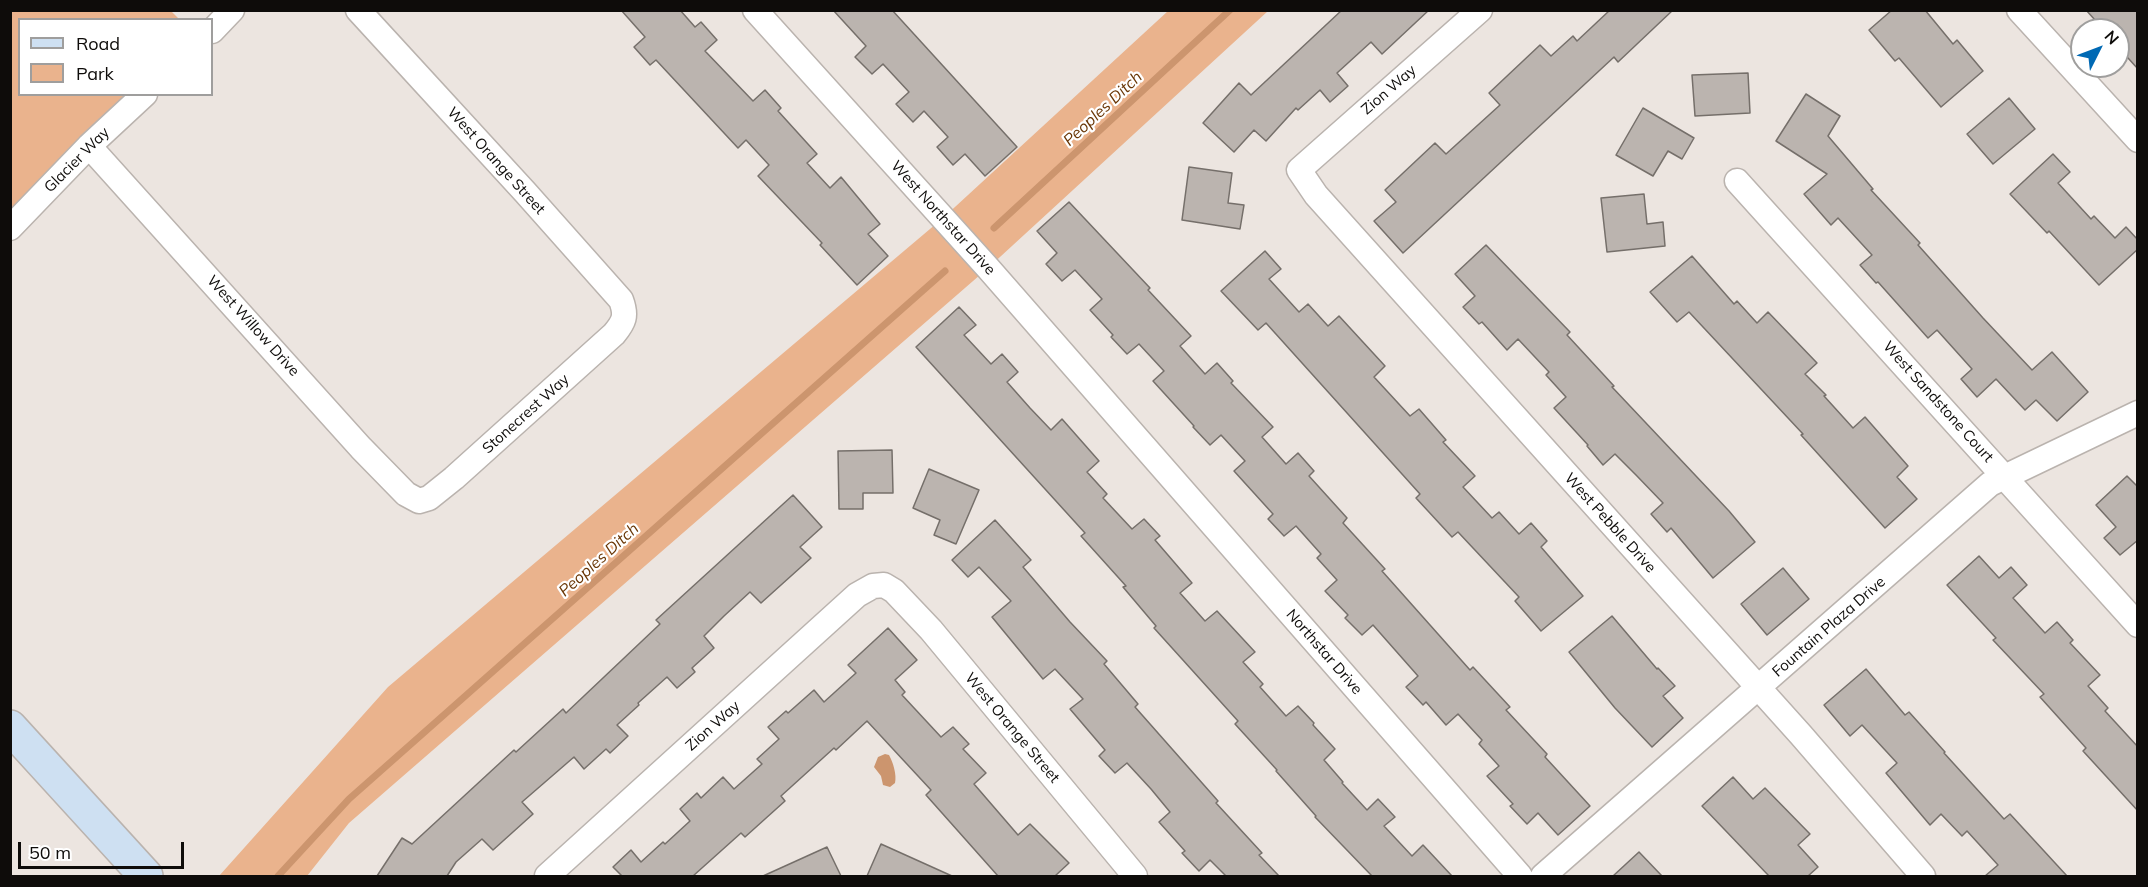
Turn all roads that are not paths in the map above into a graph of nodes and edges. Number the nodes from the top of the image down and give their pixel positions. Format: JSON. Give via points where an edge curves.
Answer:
{"nodes":[{"id":1,"x":232,"y":10,"type":"edge"},
{"id":2,"x":358,"y":10,"type":"edge"},
{"id":3,"x":755,"y":10,"type":"edge"},
{"id":4,"x":1480,"y":10,"type":"edge"},
{"id":5,"x":2019,"y":10,"type":"edge"},
{"id":6,"x":213,"y":30,"type":"edge"},
{"id":7,"x":143,"y":96,"type":"edge"},
{"id":8,"x":2138,"y":140,"type":"edge"},
{"id":9,"x":90,"y":146,"type":"junction"},
{"id":10,"x":1299,"y":170,"type":"joint"},
{"id":11,"x":1737,"y":181,"type":"dead end"},
{"id":12,"x":10,"y":228,"type":"edge"},
{"id":13,"x":625,"y":318,"type":"joint"},
{"id":14,"x":2138,"y":413,"type":"edge"},
{"id":15,"x":1128,"y":428,"type":"joint"},
{"id":16,"x":2005,"y":477,"type":"junction"},
{"id":17,"x":420,"y":501,"type":"joint"},
{"id":18,"x":884,"y":585,"type":"joint"},
{"id":19,"x":2138,"y":625,"type":"edge"},
{"id":20,"x":1759,"y":689,"type":"junction"},
{"id":21,"x":10,"y":727,"type":"edge"},
{"id":22,"x":146,"y":876,"type":"edge"},
{"id":23,"x":547,"y":876,"type":"edge"},
{"id":24,"x":1135,"y":876,"type":"edge"},
{"id":25,"x":1520,"y":876,"type":"edge"},
{"id":26,"x":1544,"y":876,"type":"edge"},
{"id":27,"x":1923,"y":876,"type":"edge"}],
"edges":[{"from":1,"to":6,"type":"street"},
{"from":2,"to":13,"type":"street","name":"West Orange Street","via":[[621,300]]},
{"from":3,"to":15,"type":"street","name":"West Northstar Drive"},
{"from":4,"to":10,"type":"street","name":"Zion Way"},
{"from":5,"to":8,"type":"street"},
{"from":7,"to":9,"type":"street","name":"Glacier Way"},
{"from":9,"to":12,"type":"street","name":"Glacier Way"},
{"from":9,"to":17,"type":"street","name":"West Willow Drive","via":[[361,448],[406,494]]},
{"from":10,"to":20,"type":"street","name":"West Pebble Drive","via":[[1316,195]]},
{"from":11,"to":16,"type":"street","name":"West Sandstone Court"},
{"from":13,"to":17,"type":"street","name":"Stonecrest Way","via":[[614,334],[454,478]]},
{"from":14,"to":16,"type":"street","name":"Fountain Plaza Drive"},
{"from":15,"to":25,"type":"street","name":"Northstar Drive"},
{"from":16,"to":19,"type":"street","name":"West Sandstone Court"},
{"from":16,"to":20,"type":"street","name":"Fountain Plaza Drive","via":[[1990,484]]},
{"from":18,"to":23,"type":"street","name":"Zion Way","via":[[857,595]]},
{"from":18,"to":24,"type":"street","name":"West Orange Street","via":[[931,630]]},
{"from":20,"to":26,"type":"street","name":"Fountain Plaza Drive"},
{"from":20,"to":27,"type":"street","name":"West Pebble Drive"},
{"from":21,"to":22,"type":"main road"}]}
